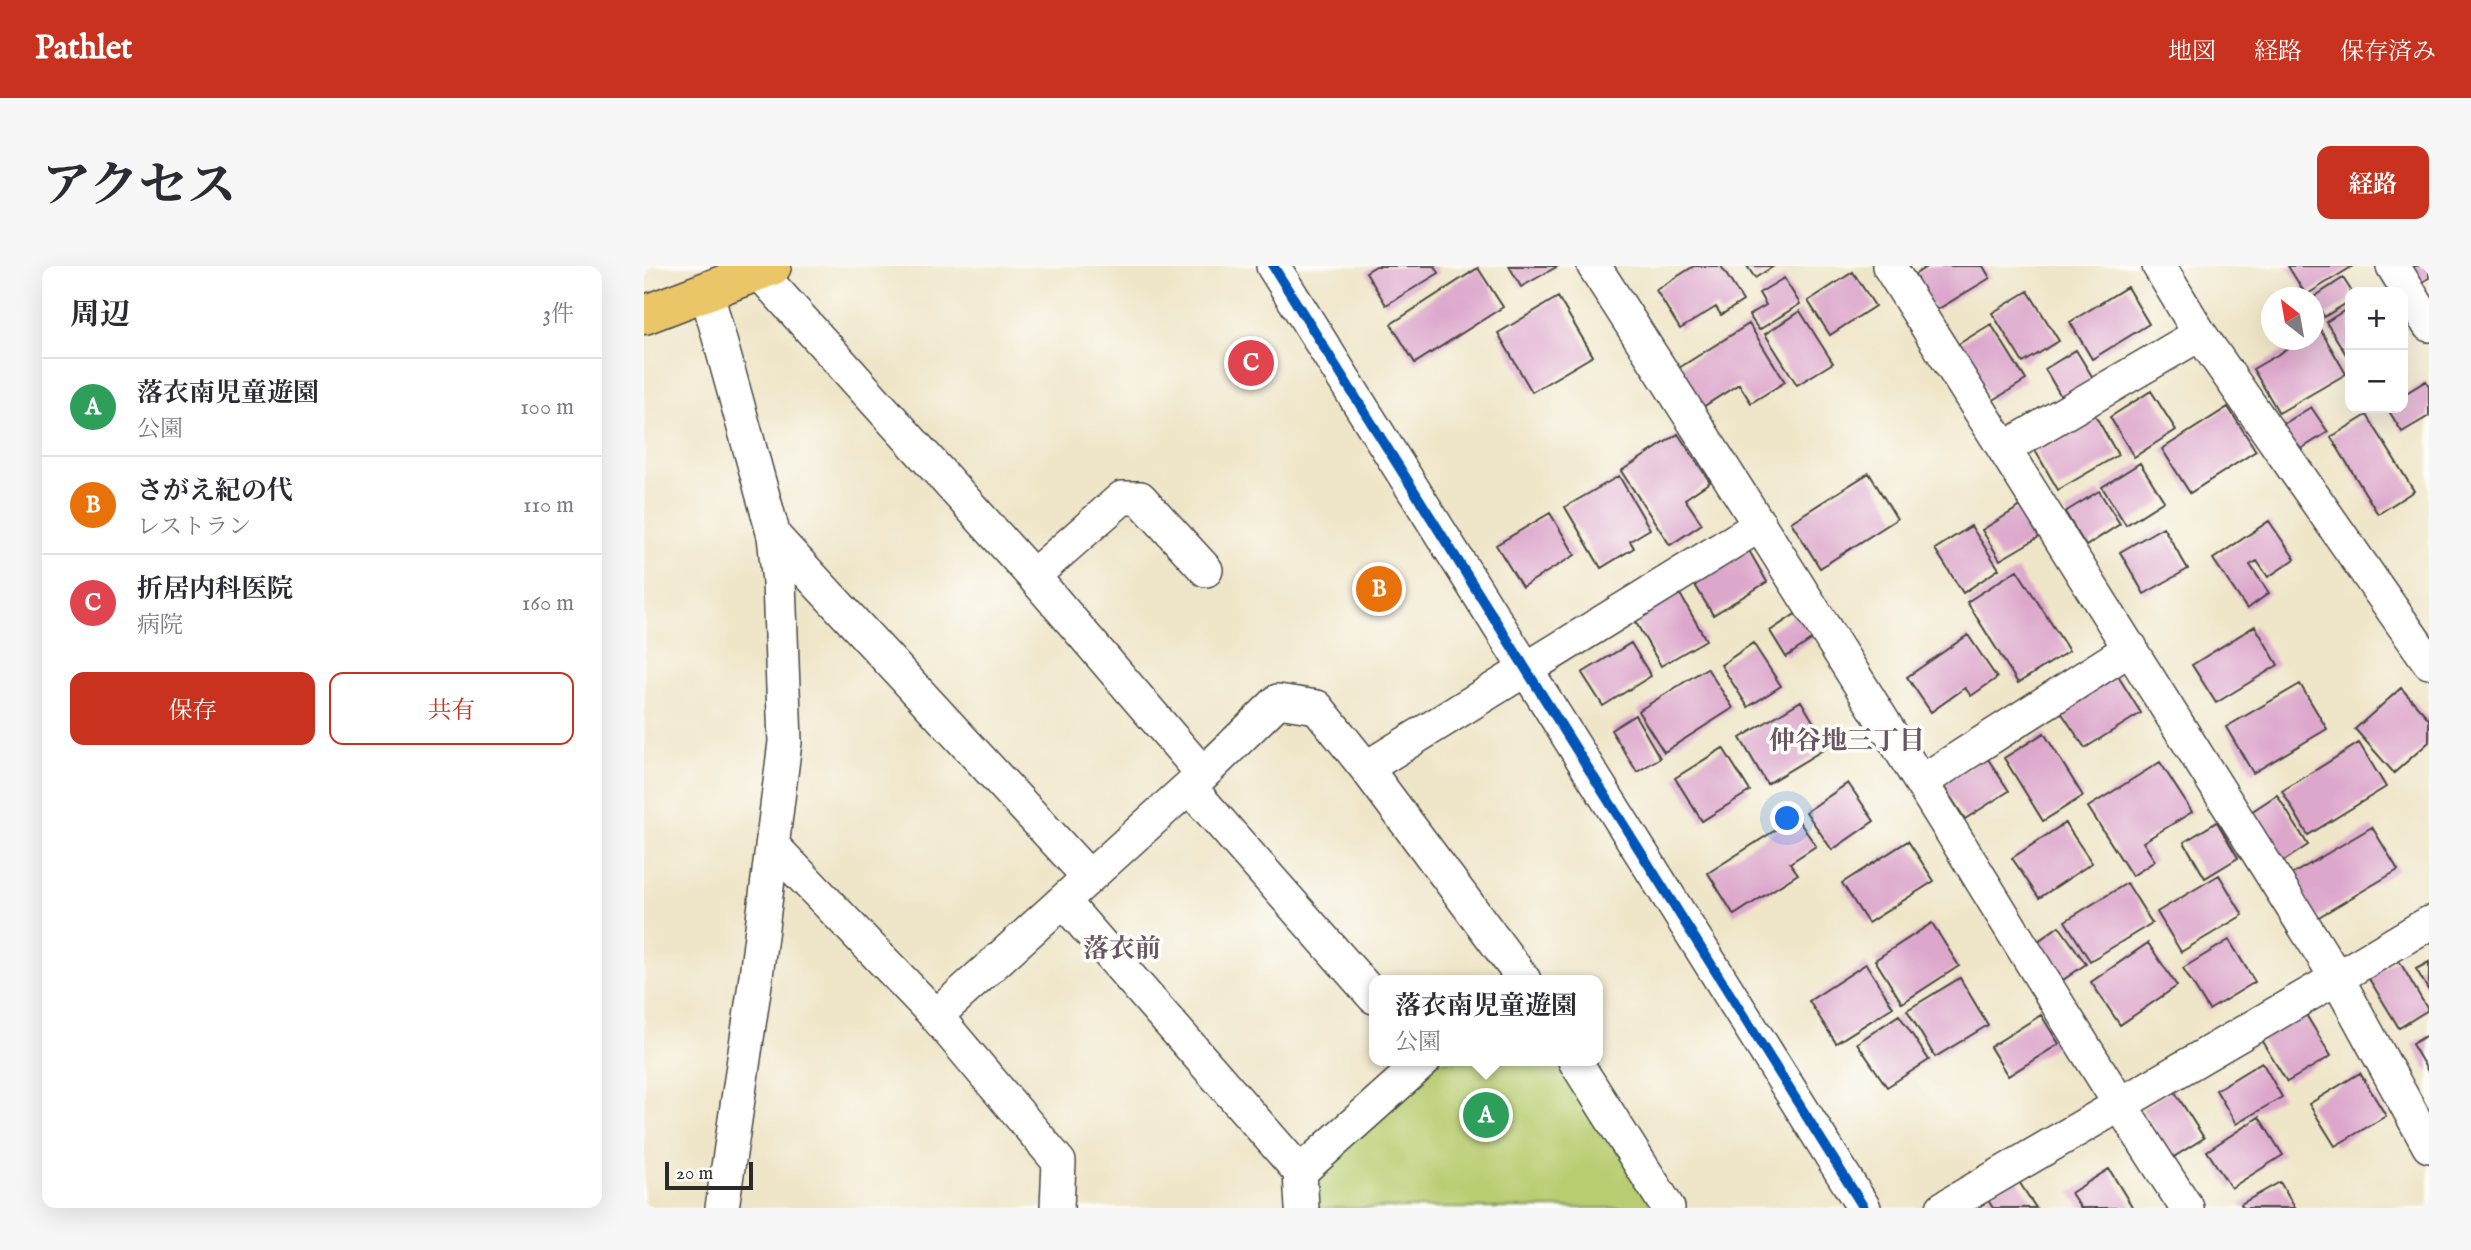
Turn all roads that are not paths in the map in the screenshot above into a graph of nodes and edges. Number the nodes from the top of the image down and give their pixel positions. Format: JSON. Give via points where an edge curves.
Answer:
{"nodes":[{"id":1,"x":1273,"y":266,"type":"edge"},
{"id":2,"x":1594,"y":266,"type":"edge"},
{"id":3,"x":1889,"y":266,"type":"edge"},
{"id":4,"x":2159,"y":266,"type":"edge"},
{"id":5,"x":2393,"y":266,"type":"edge"},
{"id":6,"x":765,"y":269,"type":"edge"},
{"id":7,"x":706,"y":290,"type":"junction"},
{"id":8,"x":644,"y":315,"type":"edge"},
{"id":9,"x":2429,"y":325,"type":"edge"},
{"id":10,"x":2200,"y":334,"type":"junction"},
{"id":11,"x":2006,"y":448,"type":"junction"},
{"id":12,"x":1760,"y":525,"type":"junction"},
{"id":13,"x":774,"y":536,"type":"junction"},
{"id":14,"x":1206,"y":570,"type":"dead end"},
{"id":15,"x":1033,"y":576,"type":"junction"},
{"id":16,"x":2131,"y":648,"type":"junction"},
{"id":17,"x":2427,"y":654,"type":"edge"},
{"id":18,"x":1525,"y":671,"type":"junction"},
{"id":19,"x":1366,"y":768,"type":"junction"},
{"id":20,"x":1196,"y":781,"type":"junction"},
{"id":21,"x":1921,"y":782,"type":"junction"},
{"id":22,"x":772,"y":845,"type":"junction"},
{"id":23,"x":1088,"y":876,"type":"junction"},
{"id":24,"x":1064,"y":902,"type":"junction"},
{"id":25,"x":2429,"y":923,"type":"edge"},
{"id":26,"x":1517,"y":975,"type":"edge"},
{"id":27,"x":2337,"y":978,"type":"junction"},
{"id":28,"x":1369,"y":991,"type":"edge"},
{"id":29,"x":936,"y":1016,"type":"junction"},
{"id":30,"x":1418,"y":1066,"type":"edge"},
{"id":31,"x":1578,"y":1066,"type":"edge"},
{"id":32,"x":2119,"y":1105,"type":"junction"},
{"id":33,"x":2429,"y":1146,"type":"edge"},
{"id":34,"x":1300,"y":1172,"type":"junction"},
{"id":35,"x":722,"y":1208,"type":"edge"},
{"id":36,"x":1057,"y":1208,"type":"edge"},
{"id":37,"x":1302,"y":1208,"type":"edge"},
{"id":38,"x":1668,"y":1208,"type":"edge"},
{"id":39,"x":1864,"y":1208,"type":"edge"},
{"id":40,"x":1943,"y":1208,"type":"edge"},
{"id":41,"x":2187,"y":1208,"type":"edge"}],
"edges":[{"from":1,"to":18,"type":"street"},
{"from":2,"to":12,"type":"street"},
{"from":3,"to":11,"type":"street"},
{"from":4,"to":10,"type":"street"},
{"from":5,"to":9,"type":"street"},
{"from":6,"to":7,"type":"main road"},
{"from":6,"to":15,"type":"street"},
{"from":7,"to":8,"type":"main road"},
{"from":7,"to":13,"type":"street"},
{"from":10,"to":11,"type":"street"},
{"from":10,"to":17,"type":"street"},
{"from":11,"to":16,"type":"street"},
{"from":12,"to":18,"type":"street"},
{"from":12,"to":21,"type":"street"},
{"from":13,"to":22,"type":"street","via":[[785,743]]},
{"from":13,"to":23,"type":"street"},
{"from":14,"to":15,"type":"street","via":[[1140,498],[1122,498]]},
{"from":15,"to":20,"type":"street"},
{"from":16,"to":21,"type":"street"},
{"from":16,"to":27,"type":"street"},
{"from":18,"to":19,"type":"street"},
{"from":18,"to":39,"type":"street"},
{"from":19,"to":20,"type":"street","via":[[1317,707],[1278,701]]},
{"from":19,"to":26,"type":"street"},
{"from":20,"to":23,"type":"street"},
{"from":20,"to":28,"type":"street"},
{"from":21,"to":32,"type":"street"},
{"from":22,"to":29,"type":"street"},
{"from":22,"to":35,"type":"street"},
{"from":23,"to":24,"type":"street"},
{"from":24,"to":29,"type":"street"},
{"from":24,"to":34,"type":"street"},
{"from":25,"to":27,"type":"street"},
{"from":27,"to":32,"type":"street"},
{"from":27,"to":33,"type":"street"},
{"from":29,"to":36,"type":"street","via":[[1059,1162]]},
{"from":30,"to":34,"type":"street"},
{"from":31,"to":38,"type":"street"},
{"from":32,"to":40,"type":"street"},
{"from":32,"to":41,"type":"street"},
{"from":34,"to":37,"type":"street"}]}
